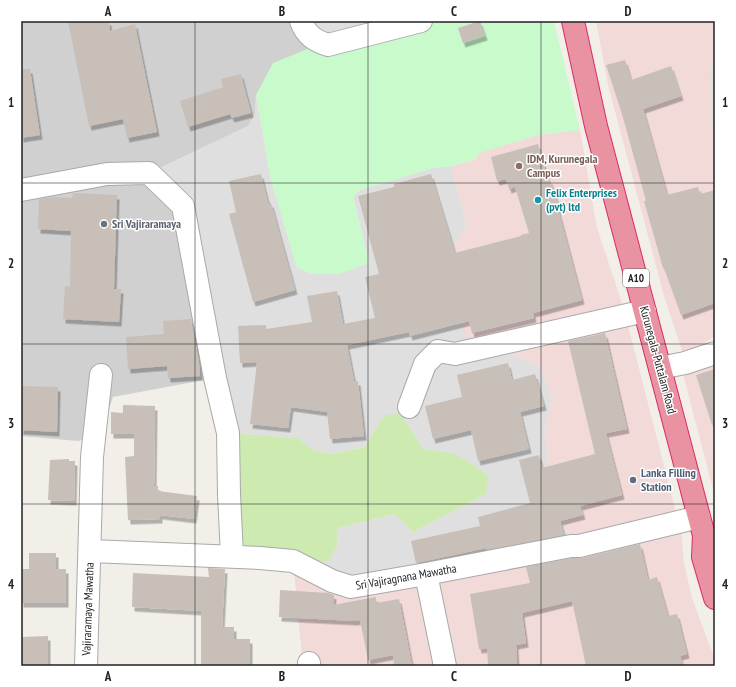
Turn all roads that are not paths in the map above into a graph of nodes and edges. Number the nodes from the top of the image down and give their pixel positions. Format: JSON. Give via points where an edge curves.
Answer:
{"nodes":[{"id":1,"x":300,"y":21,"type":"edge"},
{"id":2,"x":421,"y":21,"type":"edge"},
{"id":3,"x":573,"y":21,"type":"edge"},
{"id":4,"x":21,"y":190,"type":"edge"},
{"id":5,"x":645,"y":311,"type":"junction"},
{"id":6,"x":715,"y":353,"type":"edge"},
{"id":7,"x":660,"y":368,"type":"junction"},
{"id":8,"x":101,"y":375,"type":"dead end"},
{"id":9,"x":408,"y":407,"type":"dead end"},
{"id":10,"x":706,"y":534,"type":"edge"},
{"id":11,"x":90,"y":551,"type":"junction"},
{"id":12,"x":232,"y":556,"type":"junction"},
{"id":13,"x":426,"y":574,"type":"junction"},
{"id":14,"x":715,"y":598,"type":"edge"},
{"id":15,"x":86,"y":666,"type":"edge"},
{"id":16,"x":445,"y":666,"type":"edge"}],
"edges":[{"from":1,"to":2,"type":"street","via":[[303,28],[316,41],[328,45]]},
{"from":3,"to":5,"type":"highway","name":"Kurunegala-Puttalam Road","number":"A10","via":[[596,126]]},
{"from":4,"to":12,"type":"street","via":[[107,174],[149,173],[183,206],[215,378],[228,433]]},
{"from":5,"to":7,"type":"highway","name":"Kurunegala-Puttalam Road","number":"A10"},
{"from":5,"to":9,"type":"street","via":[[455,354],[438,351],[426,364]]},
{"from":6,"to":7,"type":"street"},
{"from":7,"to":10,"type":"highway","name":"Kurunegala-Puttalam Road","number":"A10"},
{"from":8,"to":11,"type":"street","name":"Vajiraramaya Mawatha","via":[[92,457]]},
{"from":10,"to":13,"type":"street","name":"Sri Vajiragnana Mawatha","via":[[571,546]]},
{"from":10,"to":14,"type":"highway","name":"Kurunegala-Puttalam Road","number":"A10","via":[[703,557]]},
{"from":11,"to":12,"type":"street","name":"Sri Vajiragnana Mawatha"},
{"from":11,"to":15,"type":"street","name":"Vajiraramaya Mawatha"},
{"from":12,"to":13,"type":"street","name":"Sri Vajiragnana Mawatha","via":[[293,561],[332,581],[351,587]]},
{"from":13,"to":16,"type":"street"}]}
